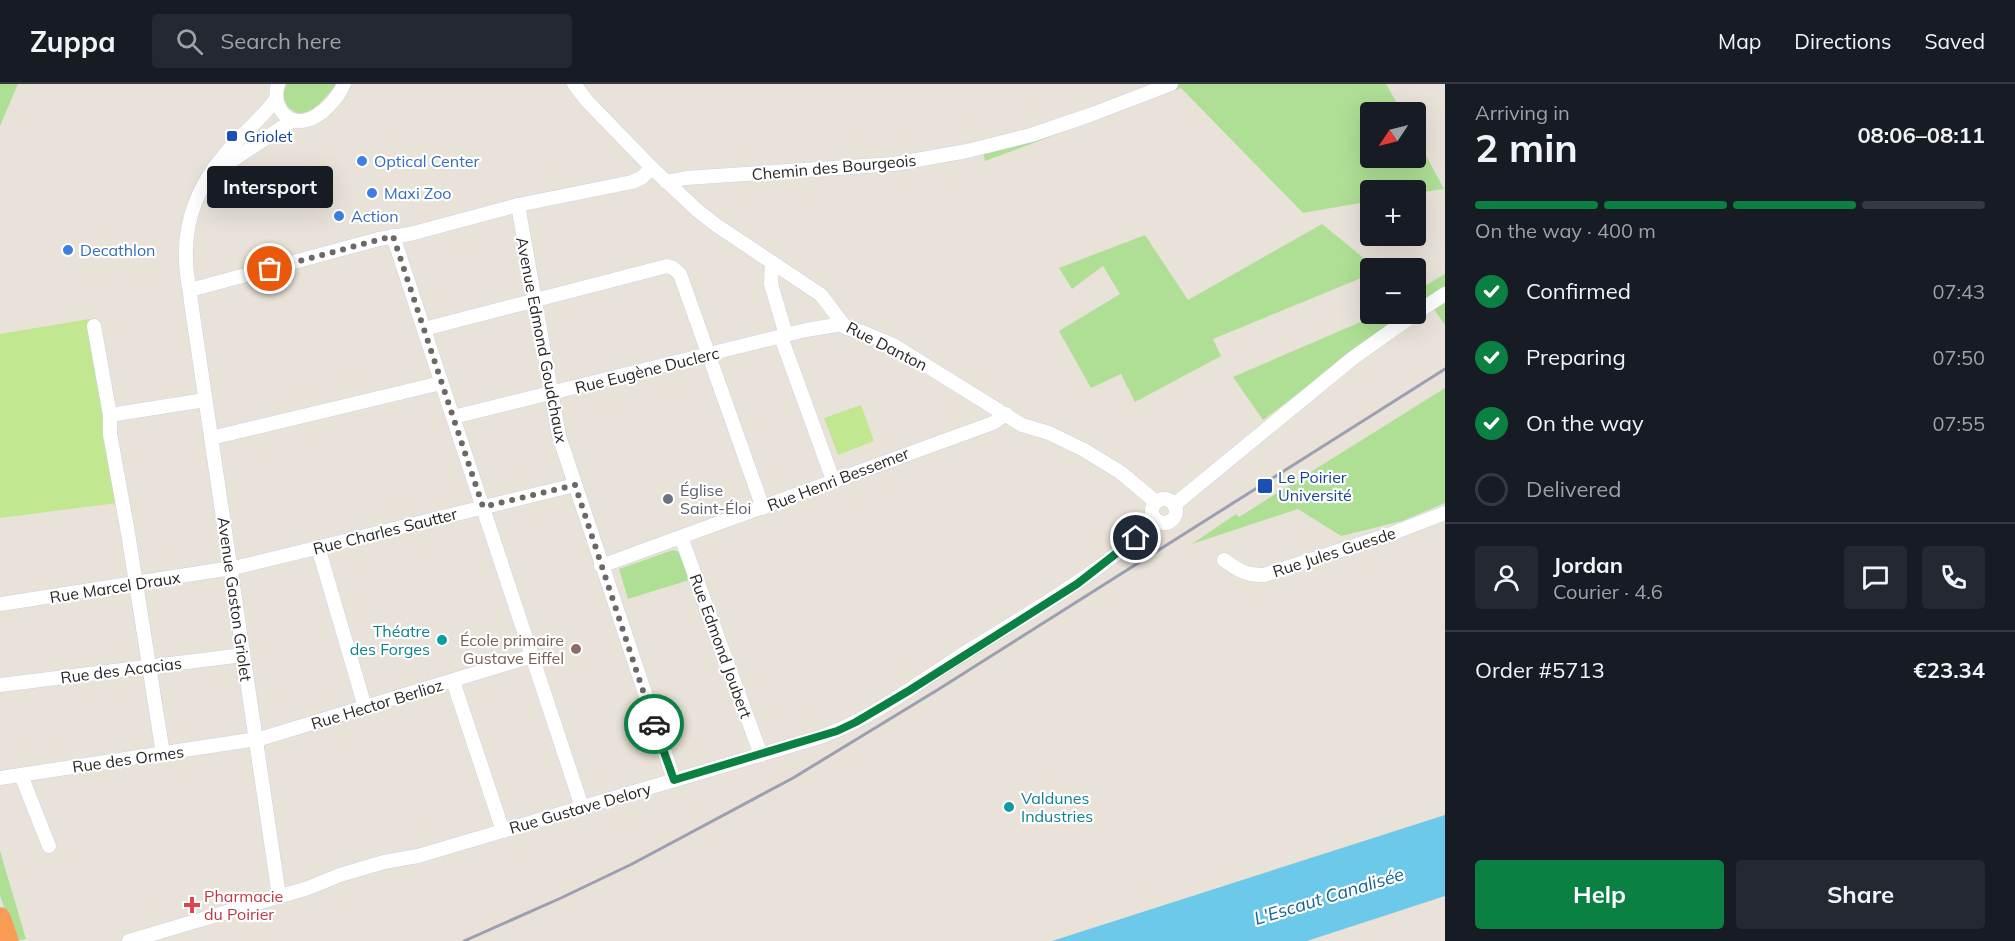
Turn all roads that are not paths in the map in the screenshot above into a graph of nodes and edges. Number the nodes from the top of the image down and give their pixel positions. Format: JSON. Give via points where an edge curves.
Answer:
{"nodes":[{"id":1,"x":278,"y":84,"type":"edge"},
{"id":2,"x":344,"y":84,"type":"edge"},
{"id":3,"x":574,"y":84,"type":"edge"},
{"id":4,"x":1171,"y":84,"type":"edge"},
{"id":5,"x":276,"y":99,"type":"junction"},
{"id":6,"x":293,"y":120,"type":"junction"},
{"id":7,"x":652,"y":168,"type":"junction"},
{"id":8,"x":209,"y":177,"type":"junction"},
{"id":9,"x":666,"y":182,"type":"junction"},
{"id":10,"x":518,"y":205,"type":"junction"},
{"id":11,"x":393,"y":236,"type":"junction"},
{"id":12,"x":772,"y":262,"type":"junction"},
{"id":13,"x":1445,"y":294,"type":"edge"},
{"id":14,"x":190,"y":296,"type":"junction"},
{"id":15,"x":533,"y":301,"type":"junction"},
{"id":16,"x":1426,"y":306,"type":"edge"},
{"id":17,"x":842,"y":324,"type":"junction"},
{"id":18,"x":1401,"y":324,"type":"edge"},
{"id":19,"x":94,"y":326,"type":"dead end"},
{"id":20,"x":424,"y":329,"type":"junction"},
{"id":21,"x":783,"y":336,"type":"junction"},
{"id":22,"x":708,"y":355,"type":"junction"},
{"id":23,"x":441,"y":383,"type":"junction"},
{"id":24,"x":550,"y":394,"type":"junction"},
{"id":25,"x":206,"y":400,"type":"junction"},
{"id":26,"x":1006,"y":414,"type":"junction"},
{"id":27,"x":110,"y":416,"type":"junction"},
{"id":28,"x":453,"y":417,"type":"junction"},
{"id":29,"x":211,"y":438,"type":"junction"},
{"id":30,"x":833,"y":480,"type":"junction"},
{"id":31,"x":575,"y":485,"type":"junction"},
{"id":32,"x":1156,"y":502,"type":"junction"},
{"id":33,"x":1174,"y":504,"type":"junction"},
{"id":34,"x":483,"y":507,"type":"junction"},
{"id":35,"x":763,"y":508,"type":"junction"},
{"id":36,"x":1445,"y":513,"type":"edge"},
{"id":37,"x":1156,"y":520,"type":"junction"},
{"id":38,"x":681,"y":537,"type":"junction"},
{"id":39,"x":318,"y":547,"type":"junction"},
{"id":40,"x":1224,"y":560,"type":"dead end"},
{"id":41,"x":601,"y":566,"type":"junction"},
{"id":42,"x":230,"y":568,"type":"junction"},
{"id":43,"x":136,"y":584,"type":"junction"},
{"id":44,"x":0,"y":604,"type":"edge"},
{"id":45,"x":243,"y":655,"type":"junction"},
{"id":46,"x":532,"y":656,"type":"junction"},
{"id":47,"x":149,"y":667,"type":"junction"},
{"id":48,"x":453,"y":681,"type":"junction"},
{"id":49,"x":0,"y":685,"type":"edge"},
{"id":50,"x":365,"y":707,"type":"junction"},
{"id":51,"x":255,"y":740,"type":"junction"},
{"id":52,"x":162,"y":754,"type":"junction"},
{"id":53,"x":761,"y":755,"type":"junction"},
{"id":54,"x":21,"y":775,"type":"junction"},
{"id":55,"x":0,"y":778,"type":"edge"},
{"id":56,"x":674,"y":780,"type":"junction"},
{"id":57,"x":582,"y":807,"type":"junction"},
{"id":58,"x":503,"y":831,"type":"junction"},
{"id":59,"x":49,"y":846,"type":"dead end"},
{"id":60,"x":279,"y":896,"type":"junction"},
{"id":61,"x":0,"y":918,"type":"edge"},
{"id":62,"x":8,"y":941,"type":"edge"},
{"id":63,"x":129,"y":941,"type":"edge"}],
"edges":[{"from":1,"to":5,"type":"street"},
{"from":2,"to":6,"type":"street","via":[[317,116]]},
{"from":3,"to":7,"type":"street","name":"Rue Danton"},
{"from":4,"to":9,"type":"street","name":"Chemin des Bourgeois","via":[[1031,135],[967,151],[894,164]]},
{"from":5,"to":6,"type":"street","via":[[279,110]]},
{"from":5,"to":8,"type":"street","name":"Avenue Gaston Griolet","via":[[225,153]]},
{"from":6,"to":8,"type":"street"},
{"from":7,"to":9,"type":"street","name":"Rue Danton"},
{"from":7,"to":10,"type":"street","via":[[632,182]]},
{"from":8,"to":14,"type":"street","name":"Avenue Gaston Griolet","via":[[188,223],[186,261]]},
{"from":9,"to":12,"type":"street","name":"Rue Danton","via":[[709,220]]},
{"from":10,"to":11,"type":"street"},
{"from":10,"to":15,"type":"street","name":"Avenue Edmond Goudchaux"},
{"from":11,"to":14,"type":"street"},
{"from":11,"to":20,"type":"street"},
{"from":12,"to":17,"type":"street","name":"Rue Danton","via":[[821,295]]},
{"from":12,"to":21,"type":"street","via":[[771,284]]},
{"from":13,"to":16,"type":"street"},
{"from":14,"to":25,"type":"street","name":"Avenue Gaston Griolet"},
{"from":15,"to":20,"type":"street"},
{"from":15,"to":22,"type":"street","via":[[667,266],[680,274]]},
{"from":15,"to":24,"type":"street","name":"Avenue Edmond Goudchaux"},
{"from":17,"to":21,"type":"street","name":"Rue Eugène Duclerc"},
{"from":17,"to":26,"type":"street","name":"Rue Danton","via":[[902,350]]},
{"from":18,"to":33,"type":"street"},
{"from":19,"to":27,"type":"street"},
{"from":20,"to":23,"type":"street"},
{"from":21,"to":22,"type":"street","name":"Rue Eugène Duclerc"},
{"from":21,"to":30,"type":"street"},
{"from":22,"to":24,"type":"street","name":"Rue Eugène Duclerc"},
{"from":22,"to":35,"type":"street"},
{"from":23,"to":28,"type":"street"},
{"from":23,"to":29,"type":"street"},
{"from":24,"to":28,"type":"street","name":"Rue Eugène Duclerc"},
{"from":24,"to":31,"type":"street","name":"Avenue Edmond Goudchaux"},
{"from":25,"to":27,"type":"street"},
{"from":25,"to":29,"type":"street","name":"Avenue Gaston Griolet"},
{"from":26,"to":30,"type":"street","name":"Rue Henri Bessemer","via":[[993,423]]},
{"from":26,"to":32,"type":"street","name":"Rue Danton","via":[[1022,425],[1094,455]]},
{"from":27,"to":43,"type":"street"},
{"from":28,"to":34,"type":"street"},
{"from":29,"to":42,"type":"street","name":"Avenue Gaston Griolet"},
{"from":30,"to":35,"type":"street","name":"Rue Henri Bessemer"},
{"from":31,"to":34,"type":"street","name":"Rue Charles Sautter"},
{"from":31,"to":41,"type":"street","name":"Avenue Edmond Goudchaux"},
{"from":32,"to":33,"type":"street","via":[[1166,499]]},
{"from":32,"to":37,"type":"street","via":[[1152,512]]},
{"from":33,"to":37,"type":"street","via":[[1175,514],[1170,521]]},
{"from":34,"to":39,"type":"street","name":"Rue Charles Sautter"},
{"from":34,"to":46,"type":"street"},
{"from":35,"to":38,"type":"street","name":"Rue Henri Bessemer"},
{"from":36,"to":40,"type":"street","name":"Rue Jules Guesde","via":[[1388,536],[1264,574],[1244,573]]},
{"from":37,"to":53,"type":"street","name":"Rue Gustave Delory","via":[[1077,584],[880,708],[837,731]]},
{"from":38,"to":41,"type":"street","name":"Rue Henri Bessemer"},
{"from":38,"to":53,"type":"street","name":"Rue Edmond Joubert"},
{"from":39,"to":42,"type":"street","name":"Rue Charles Sautter"},
{"from":39,"to":50,"type":"street"},
{"from":41,"to":56,"type":"street","name":"Avenue Edmond Goudchaux"},
{"from":42,"to":43,"type":"street","name":"Rue Marcel Draux"},
{"from":42,"to":45,"type":"street","name":"Avenue Gaston Griolet"},
{"from":43,"to":44,"type":"street","name":"Rue Marcel Draux"},
{"from":43,"to":47,"type":"street"},
{"from":45,"to":47,"type":"street","name":"Rue des Acacias"},
{"from":45,"to":51,"type":"street","name":"Avenue Gaston Griolet"},
{"from":46,"to":48,"type":"street","name":"Rue Hector Berlioz"},
{"from":46,"to":57,"type":"street"},
{"from":47,"to":49,"type":"street","name":"Rue des Acacias"},
{"from":47,"to":52,"type":"street"},
{"from":48,"to":50,"type":"street","name":"Rue Hector Berlioz"},
{"from":48,"to":58,"type":"street"},
{"from":50,"to":51,"type":"street","name":"Rue Hector Berlioz"},
{"from":51,"to":52,"type":"street","name":"Rue des Ormes"},
{"from":51,"to":60,"type":"street","name":"Avenue Gaston Griolet"},
{"from":52,"to":54,"type":"street","name":"Rue des Ormes"},
{"from":53,"to":56,"type":"street","name":"Rue Gustave Delory"},
{"from":54,"to":55,"type":"street","name":"Rue des Ormes"},
{"from":54,"to":59,"type":"street"},
{"from":56,"to":57,"type":"street","name":"Rue Gustave Delory"},
{"from":57,"to":58,"type":"street","name":"Rue Gustave Delory"},
{"from":58,"to":60,"type":"street","name":"Rue Gustave Delory","via":[[384,862]]},
{"from":60,"to":63,"type":"street","name":"Rue Gustave Delory"},
{"from":61,"to":62,"type":"highway"}]}
